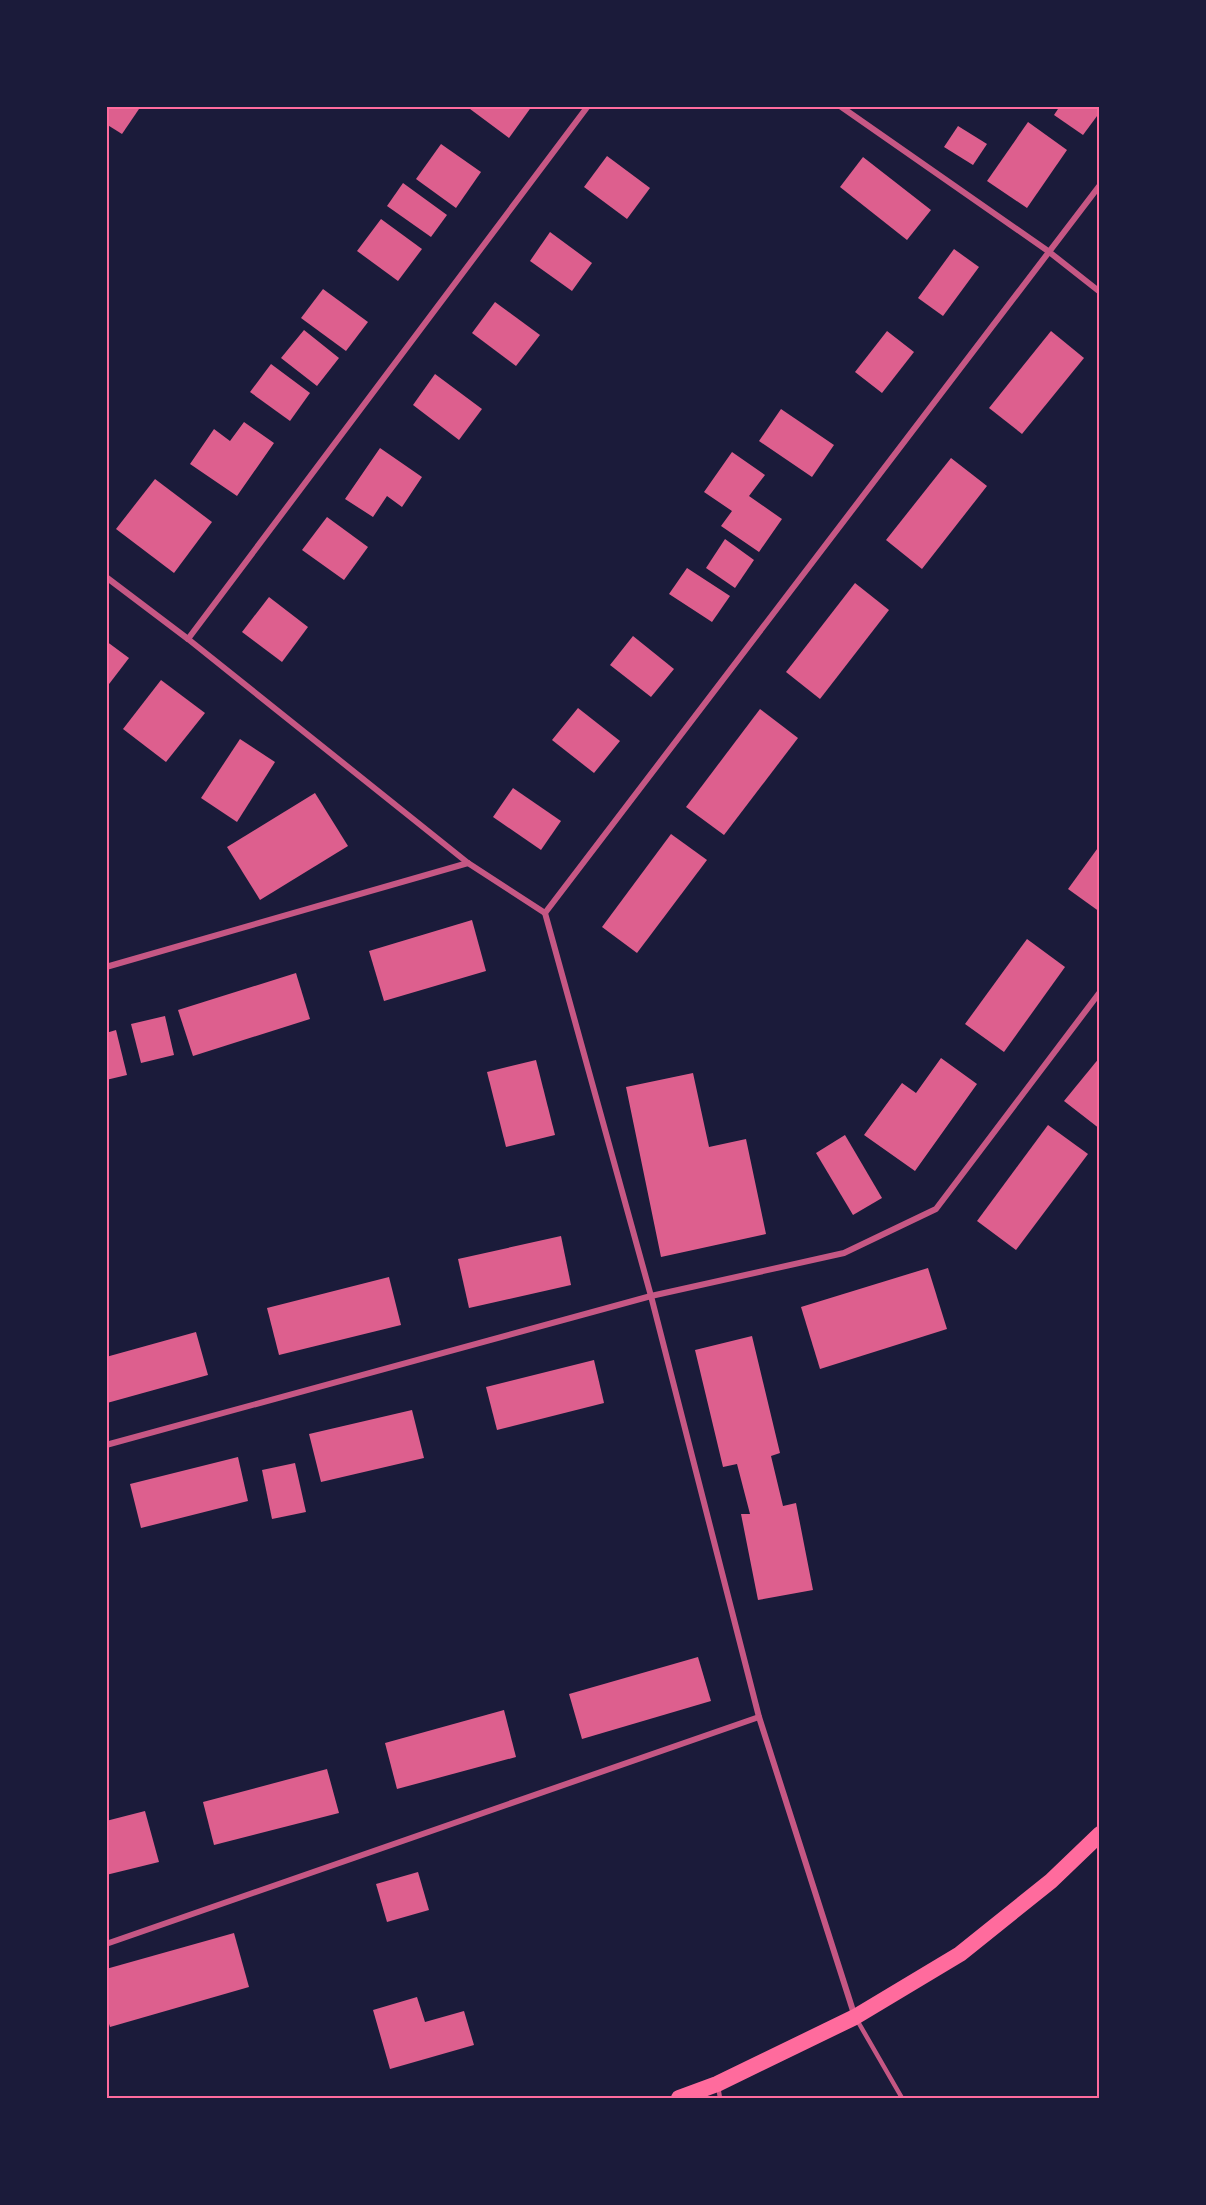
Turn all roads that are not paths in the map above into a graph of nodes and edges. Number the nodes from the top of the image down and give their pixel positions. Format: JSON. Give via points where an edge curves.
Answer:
{"nodes":[{"id":1,"x":588,"y":106,"type":"edge"},
{"id":2,"x":840,"y":106,"type":"edge"},
{"id":3,"x":1100,"y":184,"type":"edge"},
{"id":4,"x":1048,"y":251,"type":"junction"},
{"id":5,"x":1100,"y":292,"type":"edge"},
{"id":6,"x":106,"y":577,"type":"edge"},
{"id":7,"x":188,"y":639,"type":"junction"},
{"id":8,"x":468,"y":863,"type":"junction"},
{"id":9,"x":545,"y":913,"type":"junction"},
{"id":10,"x":106,"y":967,"type":"edge"},
{"id":11,"x":1100,"y":992,"type":"edge"},
{"id":12,"x":651,"y":1296,"type":"junction"},
{"id":13,"x":106,"y":1445,"type":"edge"},
{"id":14,"x":759,"y":1717,"type":"junction"},
{"id":15,"x":1100,"y":1834,"type":"edge"},
{"id":16,"x":106,"y":1944,"type":"edge"},
{"id":17,"x":855,"y":2017,"type":"junction"},
{"id":18,"x":719,"y":2091,"type":"edge"},
{"id":19,"x":680,"y":2098,"type":"edge"},
{"id":20,"x":902,"y":2098,"type":"edge"}],
"edges":[{"from":1,"to":7,"type":"street"},
{"from":2,"to":4,"type":"street"},
{"from":3,"to":4,"type":"street"},
{"from":4,"to":5,"type":"street"},
{"from":4,"to":9,"type":"street"},
{"from":6,"to":7,"type":"street"},
{"from":7,"to":8,"type":"street"},
{"from":8,"to":9,"type":"street"},
{"from":8,"to":10,"type":"street"},
{"from":9,"to":12,"type":"street"},
{"from":11,"to":12,"type":"street","via":[[936,1209],[844,1253]]},
{"from":12,"to":13,"type":"street"},
{"from":12,"to":14,"type":"street"},
{"from":14,"to":16,"type":"street"},
{"from":14,"to":17,"type":"street"},
{"from":15,"to":17,"type":"highway","via":[[1051,1881],[960,1954]]},
{"from":17,"to":18,"type":"highway"},
{"from":17,"to":20,"type":"lane"},
{"from":18,"to":19,"type":"highway"}]}
